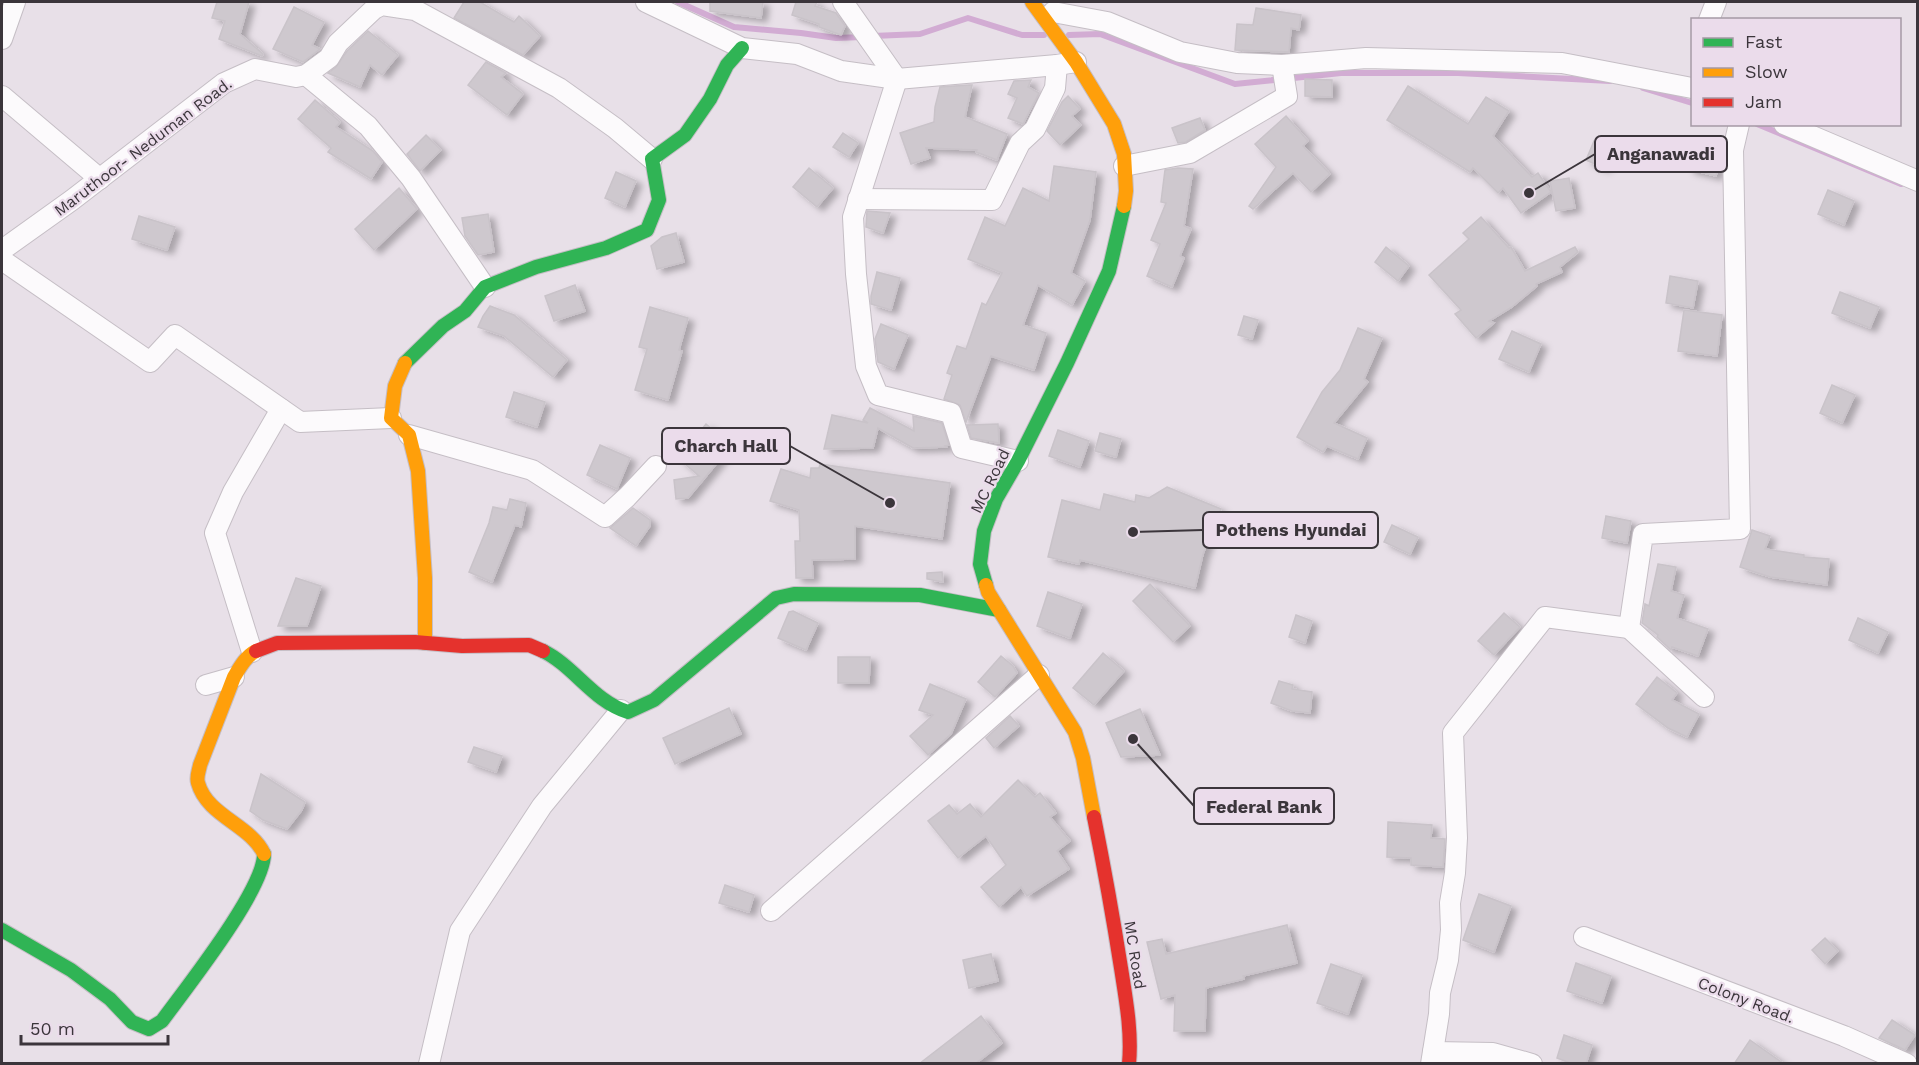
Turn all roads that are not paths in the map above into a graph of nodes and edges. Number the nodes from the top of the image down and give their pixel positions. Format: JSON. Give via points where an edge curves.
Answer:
{"nodes":[{"id":1,"x":15,"y":2,"type":"edge"},
{"id":2,"x":646,"y":2,"type":"edge"},
{"id":3,"x":843,"y":2,"type":"edge"},
{"id":4,"x":1716,"y":2,"type":"edge"},
{"id":5,"x":1040,"y":6,"type":"edge"},
{"id":6,"x":1710,"y":18,"type":"edge"},
{"id":7,"x":2,"y":39,"type":"edge"},
{"id":8,"x":742,"y":48,"type":"junction"},
{"id":9,"x":1076,"y":62,"type":"junction"},
{"id":10,"x":1057,"y":65,"type":"junction"},
{"id":11,"x":1282,"y":65,"type":"junction"},
{"id":12,"x":306,"y":75,"type":"junction"},
{"id":13,"x":897,"y":79,"type":"junction"},
{"id":14,"x":1691,"y":84,"type":"edge"},
{"id":15,"x":2,"y":96,"type":"edge"},
{"id":16,"x":1739,"y":126,"type":"edge"},
{"id":17,"x":1789,"y":126,"type":"edge"},
{"id":18,"x":652,"y":159,"type":"junction"},
{"id":19,"x":1124,"y":166,"type":"junction"},
{"id":20,"x":100,"y":179,"type":"junction"},
{"id":21,"x":1917,"y":181,"type":"edge"},
{"id":22,"x":858,"y":199,"type":"junction"},
{"id":23,"x":2,"y":250,"type":"edge"},
{"id":24,"x":2,"y":260,"type":"edge"},
{"id":25,"x":485,"y":287,"type":"junction"},
{"id":26,"x":281,"y":409,"type":"junction"},
{"id":27,"x":392,"y":418,"type":"junction"},
{"id":28,"x":408,"y":435,"type":"junction"},
{"id":29,"x":1018,"y":461,"type":"junction"},
{"id":30,"x":656,"y":466,"type":"dead end"},
{"id":31,"x":999,"y":610,"type":"junction"},
{"id":32,"x":1629,"y":628,"type":"junction"},
{"id":33,"x":425,"y":643,"type":"junction"},
{"id":34,"x":252,"y":652,"type":"junction"},
{"id":35,"x":1040,"y":675,"type":"junction"},
{"id":36,"x":234,"y":677,"type":"junction"},
{"id":37,"x":207,"y":685,"type":"dead end"},
{"id":38,"x":1704,"y":697,"type":"dead end"},
{"id":39,"x":621,"y":710,"type":"junction"},
{"id":40,"x":771,"y":911,"type":"dead end"},
{"id":41,"x":2,"y":930,"type":"edge"},
{"id":42,"x":1584,"y":937,"type":"dead end"},
{"id":43,"x":1432,"y":1058,"type":"edge"},
{"id":44,"x":429,"y":1064,"type":"edge"},
{"id":45,"x":1129,"y":1064,"type":"edge"},
{"id":46,"x":1532,"y":1064,"type":"edge"},
{"id":47,"x":1907,"y":1064,"type":"edge"}],
"edges":[{"from":1,"to":7,"type":"street"},
{"from":2,"to":8,"type":"street"},
{"from":3,"to":13,"type":"street"},
{"from":4,"to":6,"type":"street"},
{"from":5,"to":9,"type":"street","name":"MC Road"},
{"from":5,"to":11,"type":"street","via":[[1107,22],[1180,52],[1237,63]]},
{"from":8,"to":13,"type":"street","via":[[797,54],[841,71]]},
{"from":8,"to":18,"type":"street","via":[[727,65],[685,135]]},
{"from":9,"to":10,"type":"street"},
{"from":9,"to":19,"type":"street","name":"MC Road","via":[[1114,124]]},
{"from":10,"to":13,"type":"street"},
{"from":10,"to":22,"type":"street","via":[[1055,88],[1035,129],[1020,143],[992,200]]},
{"from":11,"to":14,"type":"street","via":[[1366,58],[1562,63]]},
{"from":11,"to":19,"type":"street","via":[[1287,96],[1190,153]]},
{"from":12,"to":18,"type":"street","via":[[329,58],[338,43],[374,9],[389,5],[415,10],[559,88]]},
{"from":12,"to":20,"type":"street","name":"Maruthoor- Neduman Road.","via":[[296,77],[255,69],[224,83]]},
{"from":12,"to":25,"type":"street","via":[[368,126],[411,178]]},
{"from":13,"to":22,"type":"street"},
{"from":15,"to":20,"type":"street"},
{"from":16,"to":32,"type":"street","via":[[1733,150],[1740,529],[1643,534]]},
{"from":17,"to":21,"type":"street"},
{"from":18,"to":25,"type":"street","via":[[659,200],[647,230],[606,248],[536,267]]},
{"from":19,"to":29,"type":"street","name":"MC Road","via":[[1120,228],[1108,271]]},
{"from":20,"to":23,"type":"street","name":"Maruthoor- Neduman Road."},
{"from":22,"to":29,"type":"street","via":[[853,217],[856,274],[866,366],[878,395],[951,413],[962,448]]},
{"from":24,"to":26,"type":"street","via":[[150,362],[175,335]]},
{"from":25,"to":27,"type":"street","via":[[465,311],[406,362],[395,386]]},
{"from":26,"to":27,"type":"street","via":[[300,422]]},
{"from":26,"to":34,"type":"street","via":[[233,492],[215,533]]},
{"from":27,"to":28,"type":"street"},
{"from":28,"to":30,"type":"street","via":[[532,470],[605,517]]},
{"from":28,"to":33,"type":"street","via":[[418,471]]},
{"from":29,"to":31,"type":"street","name":"MC Road","via":[[996,499],[984,531],[980,564],[988,592]]},
{"from":31,"to":35,"type":"street","name":"MC Road"},
{"from":31,"to":39,"type":"street","via":[[920,595],[794,594],[776,598],[654,700],[628,712]]},
{"from":32,"to":38,"type":"street"},
{"from":32,"to":43,"type":"street","via":[[1545,617],[1453,733],[1455,873],[1448,960]]},
{"from":33,"to":34,"type":"street","via":[[277,644]]},
{"from":33,"to":39,"type":"street","via":[[529,645],[563,663]]},
{"from":34,"to":36,"type":"street"},
{"from":35,"to":40,"type":"street"},
{"from":35,"to":45,"type":"street","name":"MC Road","via":[[1075,732],[1083,758],[1128,1015]]},
{"from":36,"to":37,"type":"street"},
{"from":36,"to":41,"type":"street","via":[[200,765],[198,786],[214,807],[260,845],[264,861],[241,909],[162,1021],[150,1029],[139,1027],[75,973]]},
{"from":39,"to":44,"type":"street","via":[[542,806],[460,931]]},
{"from":42,"to":47,"type":"street","name":"Colony Road.","via":[[1844,1036]]},
{"from":43,"to":46,"type":"street","via":[[1493,1053]]}]}
